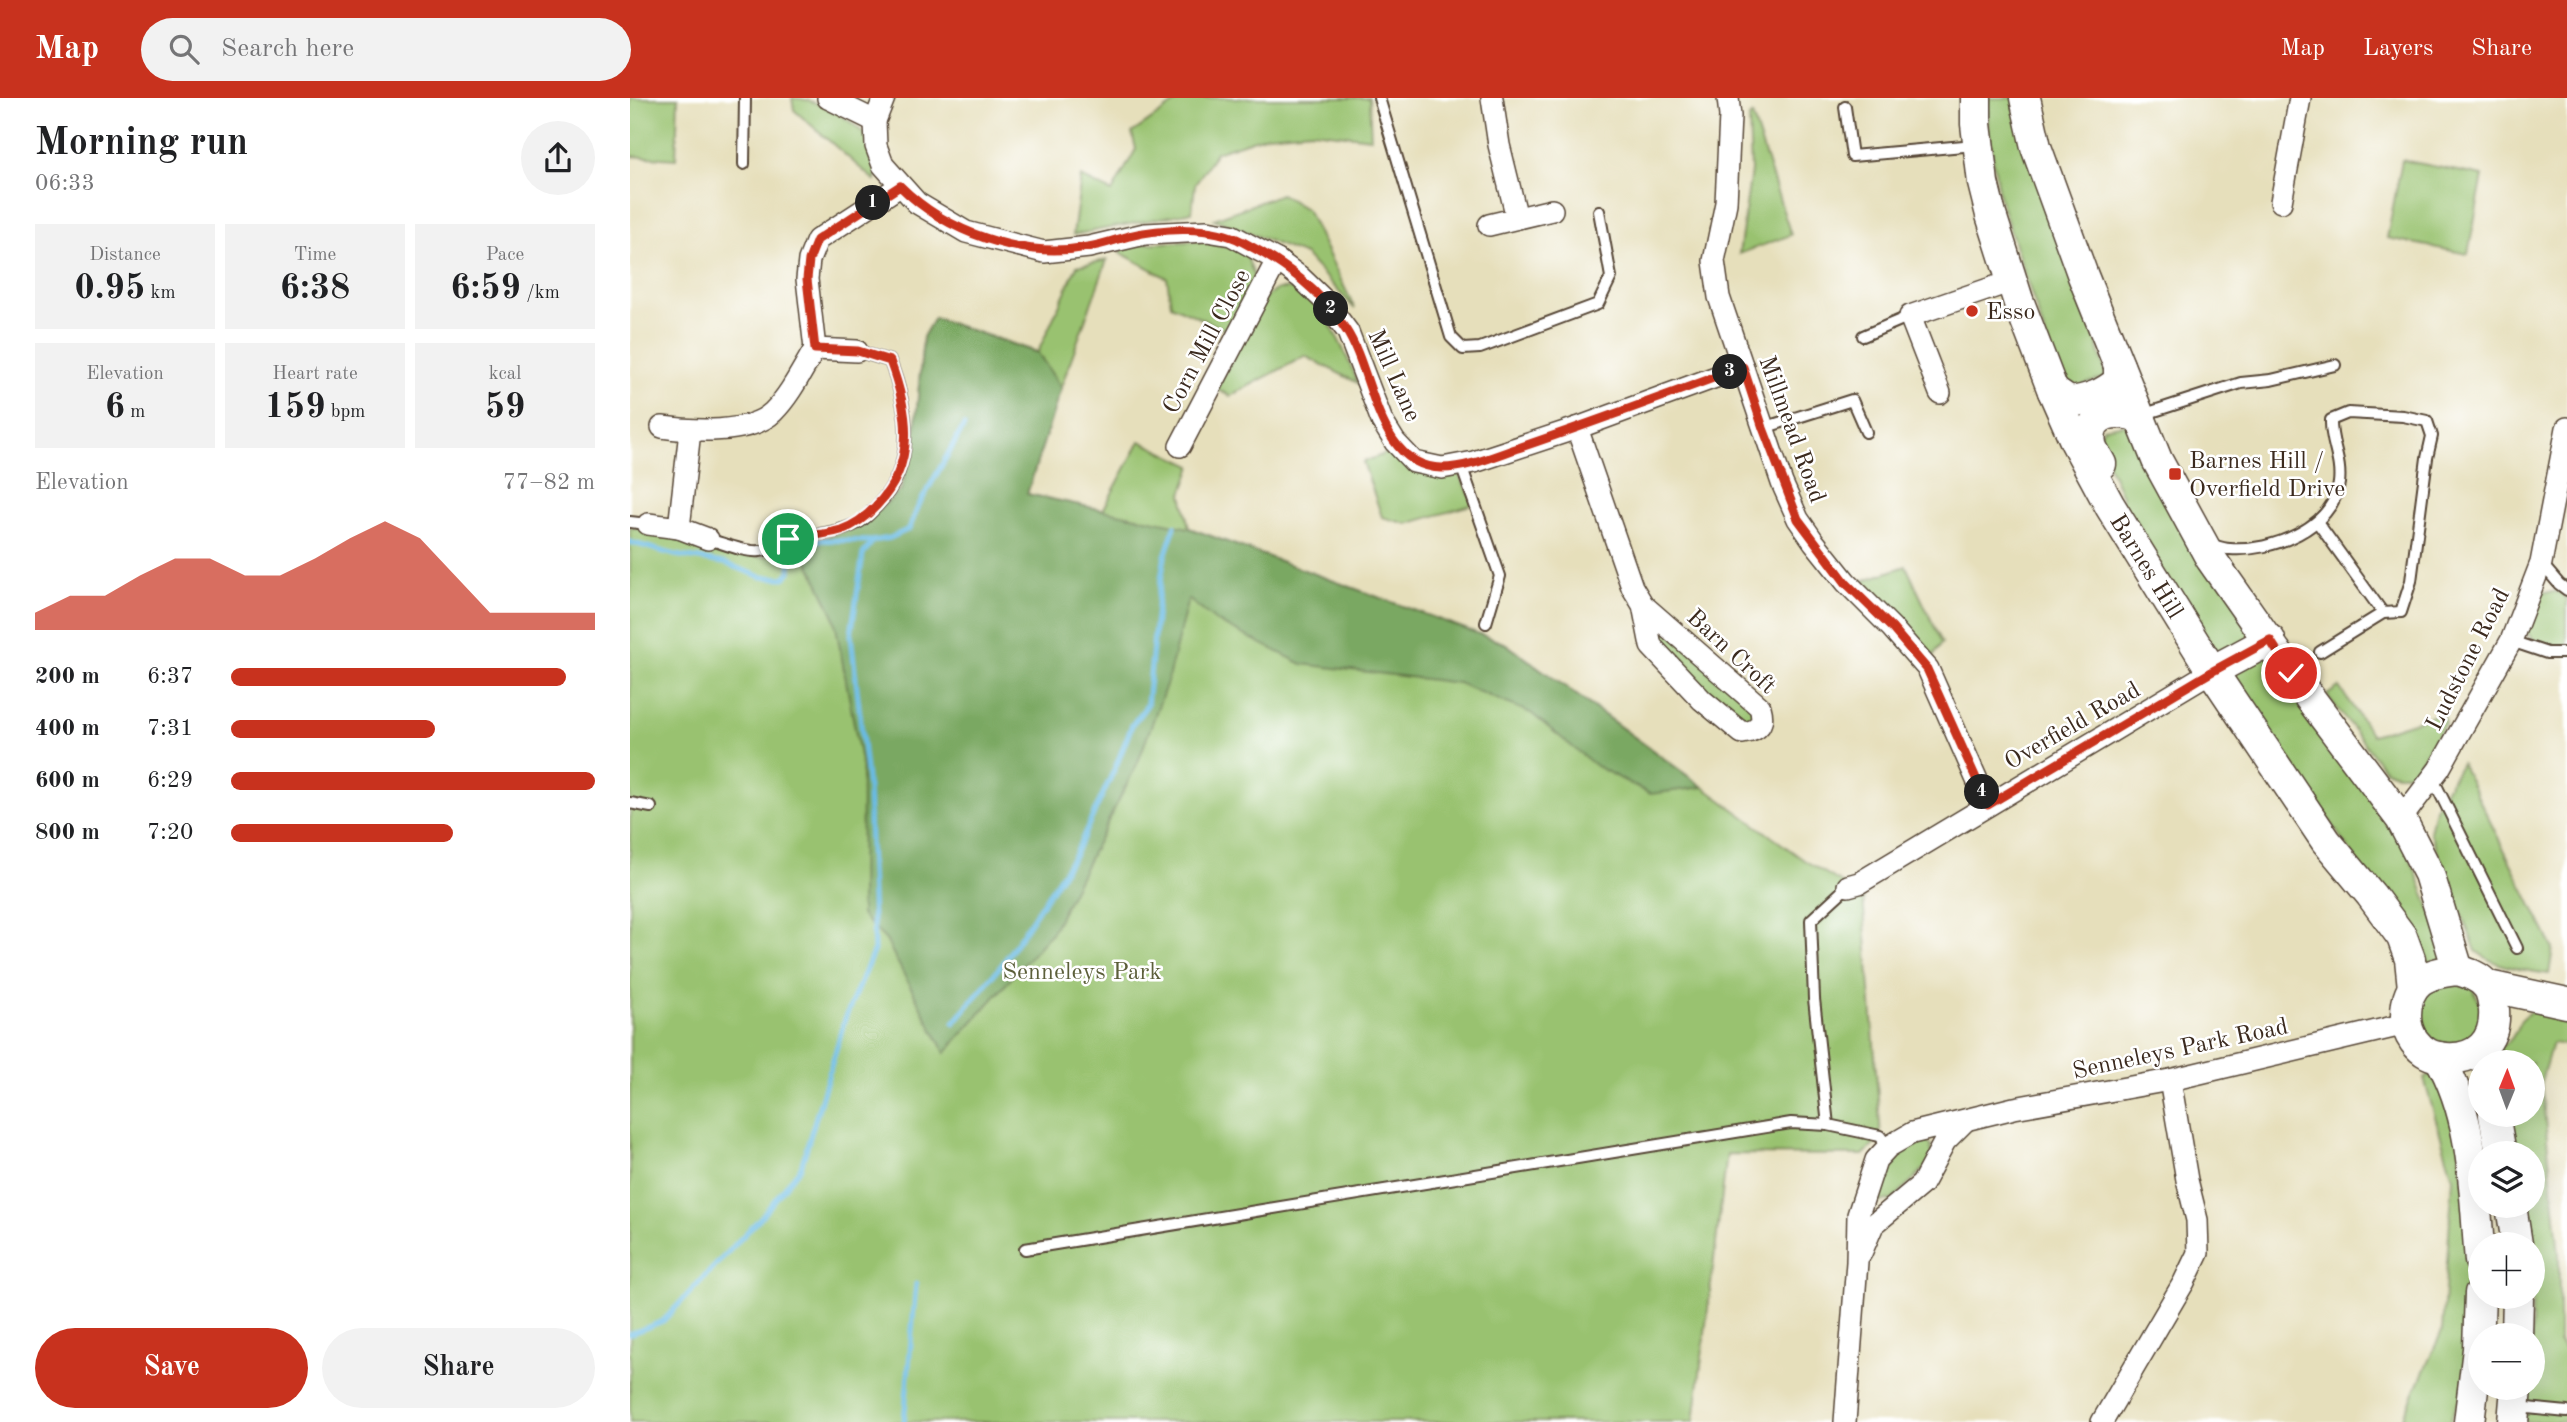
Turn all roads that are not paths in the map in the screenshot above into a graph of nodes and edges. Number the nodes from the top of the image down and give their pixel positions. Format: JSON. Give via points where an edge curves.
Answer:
{"nodes":[{"id":1,"x":745,"y":98,"type":"edge"},
{"id":2,"x":828,"y":98,"type":"edge"},
{"id":3,"x":884,"y":98,"type":"edge"},
{"id":4,"x":1379,"y":98,"type":"edge"},
{"id":5,"x":1492,"y":98,"type":"edge"},
{"id":6,"x":1728,"y":98,"type":"edge"},
{"id":7,"x":1976,"y":98,"type":"edge"},
{"id":8,"x":2025,"y":98,"type":"edge"},
{"id":9,"x":2300,"y":98,"type":"edge"},
{"id":10,"x":1845,"y":107,"type":"dead end"},
{"id":11,"x":875,"y":121,"type":"junction"},
{"id":12,"x":1978,"y":145,"type":"junction"},
{"id":13,"x":744,"y":164,"type":"dead end"},
{"id":14,"x":900,"y":186,"type":"junction"},
{"id":15,"x":2281,"y":202,"type":"dead end"},
{"id":16,"x":1552,"y":210,"type":"dead end"},
{"id":17,"x":1599,"y":211,"type":"dead end"},
{"id":18,"x":1517,"y":218,"type":"junction"},
{"id":19,"x":1489,"y":225,"type":"dead end"},
{"id":20,"x":1277,"y":260,"type":"junction"},
{"id":21,"x":2012,"y":281,"type":"junction"},
{"id":22,"x":1910,"y":316,"type":"junction"},
{"id":23,"x":1863,"y":337,"type":"dead end"},
{"id":24,"x":815,"y":349,"type":"junction"},
{"id":25,"x":858,"y":351,"type":"joint"},
{"id":26,"x":2335,"y":365,"type":"dead end"},
{"id":27,"x":2119,"y":366,"type":"junction"},
{"id":28,"x":1743,"y":367,"type":"junction"},
{"id":29,"x":2053,"y":391,"type":"junction"},
{"id":30,"x":1940,"y":393,"type":"dead end"},
{"id":31,"x":2140,"y":418,"type":"junction"},
{"id":32,"x":662,"y":427,"type":"dead end"},
{"id":33,"x":1577,"y":428,"type":"junction"},
{"id":34,"x":1763,"y":428,"type":"junction"},
{"id":35,"x":2567,"y":428,"type":"edge"},
{"id":36,"x":690,"y":431,"type":"junction"},
{"id":37,"x":1866,"y":432,"type":"dead end"},
{"id":38,"x":1181,"y":446,"type":"dead end"},
{"id":39,"x":1461,"y":465,"type":"junction"},
{"id":40,"x":2110,"y":506,"type":"junction"},
{"id":41,"x":639,"y":523,"type":"edge"},
{"id":42,"x":2318,"y":523,"type":"junction"},
{"id":43,"x":679,"y":528,"type":"junction"},
{"id":44,"x":708,"y":539,"type":"joint"},
{"id":45,"x":2203,"y":543,"type":"junction"},
{"id":46,"x":2541,"y":563,"type":"junction"},
{"id":47,"x":2567,"y":590,"type":"edge"},
{"id":48,"x":1643,"y":605,"type":"junction"},
{"id":49,"x":2383,"y":613,"type":"junction"},
{"id":50,"x":1486,"y":623,"type":"dead end"},
{"id":51,"x":2270,"y":640,"type":"junction"},
{"id":52,"x":2511,"y":641,"type":"junction"},
{"id":53,"x":2320,"y":652,"type":"dead end"},
{"id":54,"x":2567,"y":653,"type":"edge"},
{"id":55,"x":2213,"y":671,"type":"junction"},
{"id":56,"x":2433,"y":779,"type":"junction"},
{"id":57,"x":630,"y":803,"type":"edge"},
{"id":58,"x":1988,"y":805,"type":"junction"},
{"id":59,"x":651,"y":807,"type":"dead end"},
{"id":60,"x":2401,"y":819,"type":"junction"},
{"id":61,"x":1848,"y":886,"type":"joint"},
{"id":62,"x":2517,"y":948,"type":"dead end"},
{"id":63,"x":2458,"y":970,"type":"junction"},
{"id":64,"x":2488,"y":986,"type":"junction"},
{"id":65,"x":2413,"y":988,"type":"junction"},
{"id":66,"x":2555,"y":1001,"type":"edge"},
{"id":67,"x":2406,"y":1024,"type":"junction"},
{"id":68,"x":2488,"y":1045,"type":"edge"},
{"id":69,"x":2439,"y":1057,"type":"junction"},
{"id":70,"x":2169,"y":1080,"type":"junction"},
{"id":71,"x":1964,"y":1122,"type":"junction"},
{"id":72,"x":1828,"y":1125,"type":"junction"},
{"id":73,"x":1888,"y":1147,"type":"junction"},
{"id":74,"x":2477,"y":1232,"type":"edge"},
{"id":75,"x":1025,"y":1249,"type":"dead end"},
{"id":76,"x":1857,"y":1262,"type":"junction"},
{"id":77,"x":2479,"y":1309,"type":"edge"},
{"id":78,"x":2514,"y":1405,"type":"edge"},
{"id":79,"x":2567,"y":1412,"type":"edge"},
{"id":80,"x":1845,"y":1422,"type":"edge"},
{"id":81,"x":2102,"y":1422,"type":"edge"},
{"id":82,"x":2469,"y":1422,"type":"edge"}],
"edges":[{"from":1,"to":13,"type":"lane"},
{"from":2,"to":11,"type":"street"},
{"from":3,"to":11,"type":"street"},
{"from":4,"to":17,"type":"lane","via":[[1451,337],[1462,349],[1480,348],[1598,304],[1611,277]]},
{"from":5,"to":18,"type":"street"},
{"from":6,"to":28,"type":"street","name":"Millmead Road","via":[[1726,203],[1714,261],[1719,298]]},
{"from":7,"to":12,"type":"main road","name":"Barnes Hill"},
{"from":8,"to":27,"type":"main road","via":[[2036,148]]},
{"from":9,"to":15,"type":"street"},
{"from":10,"to":12,"type":"lane","via":[[1852,156]]},
{"from":11,"to":14,"type":"street","name":"Mill Lane","via":[[879,156]]},
{"from":12,"to":21,"type":"main road","name":"Barnes Hill","via":[[1983,183]]},
{"from":14,"to":20,"type":"street","name":"Mill Lane","via":[[917,203],[966,232],[1044,252],[1145,234],[1207,231],[1231,235]]},
{"from":14,"to":24,"type":"street","via":[[817,240],[807,279]]},
{"from":16,"to":18,"type":"street"},
{"from":18,"to":19,"type":"street"},
{"from":20,"to":38,"type":"street","name":"Corn Mill Close"},
{"from":20,"to":39,"type":"street","name":"Mill Lane","via":[[1324,300],[1348,332],[1382,421],[1401,448],[1414,462],[1443,468]]},
{"from":21,"to":22,"type":"street"},
{"from":21,"to":29,"type":"main road","name":"Barnes Hill"},
{"from":22,"to":23,"type":"lane"},
{"from":22,"to":30,"type":"street"},
{"from":24,"to":25,"type":"street"},
{"from":24,"to":36,"type":"street","via":[[771,414],[746,426]]},
{"from":25,"to":44,"type":"lane","via":[[890,361],[899,386],[906,441],[900,473],[887,495],[863,520],[841,530],[788,539],[759,552]]},
{"from":26,"to":31,"type":"lane","via":[[2241,383]]},
{"from":27,"to":29,"type":"main road","via":[[2119,380],[2084,401],[2069,402]]},
{"from":27,"to":31,"type":"main road"},
{"from":28,"to":33,"type":"street","name":"Mill Lane"},
{"from":28,"to":34,"type":"street","name":"Millmead Road"},
{"from":29,"to":40,"type":"main road","name":"Barnes Hill"},
{"from":31,"to":40,"type":"main road","via":[[2114,412],[2099,417],[2092,427],[2091,445],[2114,490]]},
{"from":31,"to":45,"type":"main road","via":[[2157,460]]},
{"from":32,"to":36,"type":"street"},
{"from":33,"to":39,"type":"street","name":"Mill Lane"},
{"from":33,"to":48,"type":"street","name":"Barn Croft","via":[[1632,587]]},
{"from":34,"to":37,"type":"lane","via":[[1852,400]]},
{"from":34,"to":58,"type":"street","name":"Millmead Road","via":[[1798,519],[1846,583],[1927,669]]},
{"from":35,"to":46,"type":"street","name":"Ludstone Road"},
{"from":36,"to":43,"type":"street"},
{"from":39,"to":50,"type":"lane","via":[[1500,576]]},
{"from":40,"to":55,"type":"main road","name":"Barnes Hill"},
{"from":41,"to":43,"type":"street"},
{"from":42,"to":45,"type":"lane","via":[[2287,539],[2253,548],[2229,550]]},
{"from":42,"to":49,"type":"lane"},
{"from":42,"to":49,"type":"lane","via":[[2338,492],[2340,461],[2330,435],[2330,420],[2348,413],[2427,421],[2432,436],[2411,581],[2401,612]]},
{"from":43,"to":44,"type":"street"},
{"from":45,"to":51,"type":"main road"},
{"from":46,"to":47,"type":"lane"},
{"from":46,"to":52,"type":"street","name":"Ludstone Road"},
{"from":48,"to":48,"type":"street","name":"Barn Croft","via":[[1760,707],[1763,717],[1752,732],[1742,733],[1702,700],[1651,646]]},
{"from":49,"to":53,"type":"lane"},
{"from":51,"to":55,"type":"main road"},
{"from":51,"to":60,"type":"main road"},
{"from":52,"to":54,"type":"lane","via":[[2547,653]]},
{"from":52,"to":56,"type":"street","name":"Ludstone Road"},
{"from":55,"to":58,"type":"street","name":"Overfield Road"},
{"from":55,"to":65,"type":"main road","name":"Barnes Hill","via":[[2326,841],[2402,937]]},
{"from":56,"to":60,"type":"street","name":"Ludstone Road"},
{"from":56,"to":62,"type":"lane"},
{"from":57,"to":59,"type":"lane"},
{"from":58,"to":61,"type":"street","name":"Overfield Road"},
{"from":60,"to":63,"type":"main road","via":[[2429,874]]},
{"from":61,"to":72,"type":"lane","via":[[1811,919],[1814,999]]},
{"from":63,"to":64,"type":"main road"},
{"from":63,"to":65,"type":"main road","via":[[2426,976]]},
{"from":64,"to":66,"type":"main road"},
{"from":64,"to":68,"type":"main road","via":[[2493,1004]]},
{"from":65,"to":67,"type":"main road"},
{"from":66,"to":68,"type":"main road","via":[[2516,1007],[2501,1017]]},
{"from":67,"to":69,"type":"main road","via":[[2421,1049]]},
{"from":67,"to":70,"type":"street","name":"Senneleys Park Road"},
{"from":68,"to":69,"type":"main road","via":[[2470,1055]]},
{"from":69,"to":74,"type":"main road","via":[[2459,1103],[2469,1145]]},
{"from":70,"to":71,"type":"street","name":"Senneleys Park Road","via":[[2014,1108]]},
{"from":70,"to":81,"type":"street","via":[[2197,1220],[2198,1254]]},
{"from":71,"to":73,"type":"street","name":"Senneleys Park Road","via":[[1912,1133]]},
{"from":71,"to":76,"type":"street","via":[[1945,1141],[1922,1184],[1873,1225]]},
{"from":72,"to":73,"type":"lane","via":[[1880,1136]]},
{"from":72,"to":75,"type":"lane","via":[[1778,1125]]},
{"from":73,"to":76,"type":"street","via":[[1875,1160],[1858,1215]]},
{"from":76,"to":80,"type":"street"},
{"from":77,"to":82,"type":"main road"},
{"from":78,"to":79,"type":"lane"}]}
